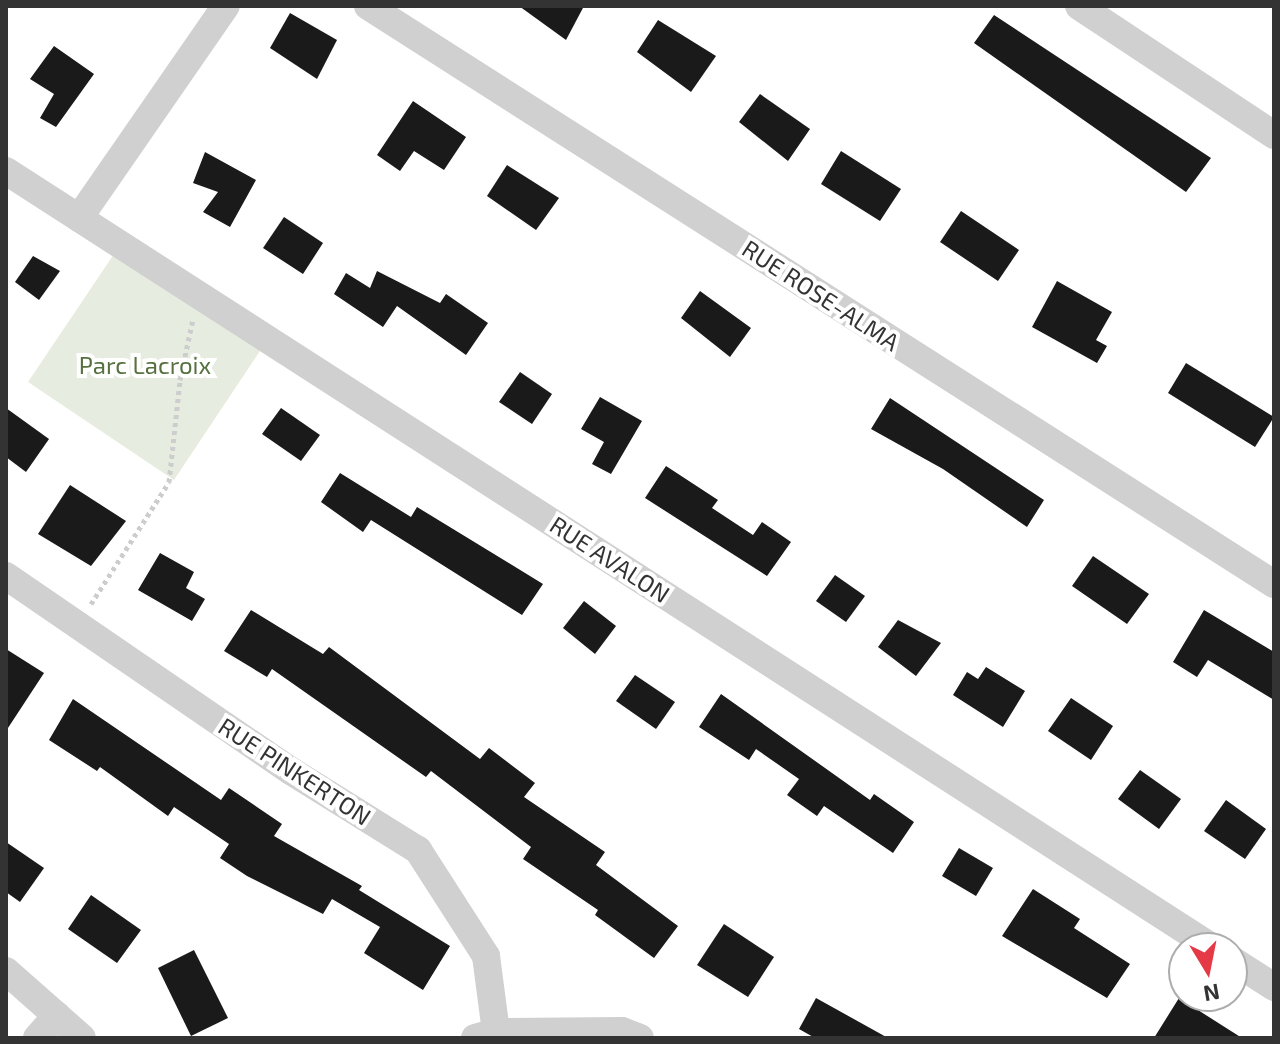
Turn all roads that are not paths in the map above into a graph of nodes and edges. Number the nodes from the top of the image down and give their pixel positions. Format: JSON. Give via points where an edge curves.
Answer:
{"nodes":[{"id":1,"x":226,"y":6,"type":"edge"},
{"id":2,"x":368,"y":6,"type":"edge"},
{"id":3,"x":1079,"y":6,"type":"edge"},
{"id":4,"x":1274,"y":135,"type":"edge"},
{"id":5,"x":6,"y":171,"type":"edge"},
{"id":6,"x":79,"y":218,"type":"junction"},
{"id":7,"x":6,"y":576,"type":"edge"},
{"id":8,"x":1274,"y":584,"type":"edge"},
{"id":9,"x":1188,"y":932,"type":"edge"},
{"id":10,"x":1248,"y":970,"type":"edge"},
{"id":11,"x":6,"y":971,"type":"edge"},
{"id":12,"x":1274,"y":987,"type":"edge"},
{"id":13,"x":57,"y":1015,"type":"junction"},
{"id":14,"x":486,"y":1035,"type":"edge"},
{"id":15,"x":37,"y":1038,"type":"edge"},
{"id":16,"x":82,"y":1038,"type":"edge"},
{"id":17,"x":640,"y":1038,"type":"edge"}],
"edges":[{"from":1,"to":6,"type":"street"},
{"from":2,"to":8,"type":"street","name":"RUE ROSE-ALMA"},
{"from":3,"to":4,"type":"street"},
{"from":5,"to":6,"type":"street","name":"RUE AVALON"},
{"from":6,"to":9,"type":"street","name":"RUE AVALON"},
{"from":7,"to":14,"type":"street","name":"RUE PINKERTON","via":[[291,771],[418,850],[486,956]]},
{"from":10,"to":12,"type":"street"},
{"from":11,"to":13,"type":"street"},
{"from":13,"to":15,"type":"street"},
{"from":13,"to":16,"type":"street"},
{"from":14,"to":17,"type":"street","via":[[622,1031]]}]}
